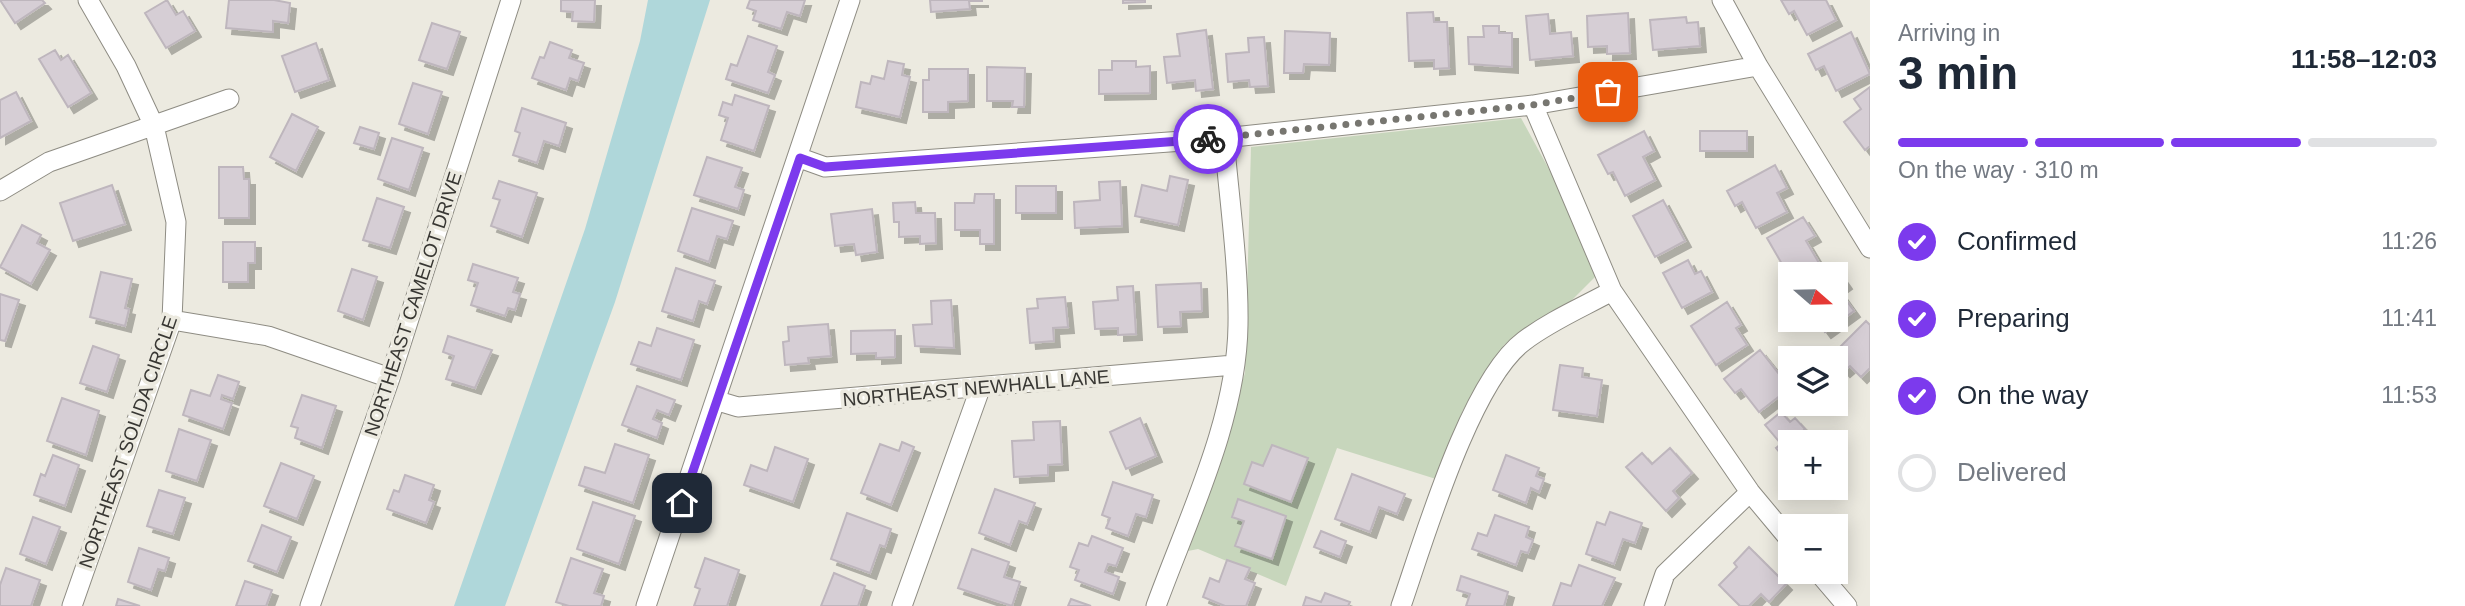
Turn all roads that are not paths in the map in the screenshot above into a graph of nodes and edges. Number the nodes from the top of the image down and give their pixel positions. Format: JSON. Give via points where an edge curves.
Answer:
{"nodes":[{"id":1,"x":89,"y":0,"type":"edge"},
{"id":2,"x":512,"y":0,"type":"edge"},
{"id":3,"x":850,"y":0,"type":"edge"},
{"id":4,"x":1722,"y":0,"type":"edge"},
{"id":5,"x":1758,"y":66,"type":"junction"},
{"id":6,"x":229,"y":99,"type":"dead end"},
{"id":7,"x":1533,"y":105,"type":"junction"},
{"id":8,"x":154,"y":126,"type":"junction"},
{"id":9,"x":1224,"y":138,"type":"junction"},
{"id":10,"x":800,"y":158,"type":"junction"},
{"id":11,"x":0,"y":191,"type":"edge"},
{"id":12,"x":1870,"y":248,"type":"edge"},
{"id":13,"x":1612,"y":291,"type":"junction"},
{"id":14,"x":172,"y":320,"type":"junction"},
{"id":15,"x":1234,"y":365,"type":"junction"},
{"id":16,"x":390,"y":378,"type":"junction"},
{"id":17,"x":980,"y":389,"type":"junction"},
{"id":18,"x":718,"y":401,"type":"junction"},
{"id":19,"x":1750,"y":492,"type":"junction"},
{"id":20,"x":1778,"y":526,"type":"edge"},
{"id":21,"x":1828,"y":584,"type":"edge"},
{"id":22,"x":72,"y":606,"type":"edge"},
{"id":23,"x":310,"y":606,"type":"edge"},
{"id":24,"x":646,"y":606,"type":"edge"},
{"id":25,"x":902,"y":606,"type":"edge"},
{"id":26,"x":1156,"y":606,"type":"edge"},
{"id":27,"x":1401,"y":606,"type":"edge"},
{"id":28,"x":1654,"y":606,"type":"edge"},
{"id":29,"x":1847,"y":606,"type":"edge"}],
"edges":[{"from":1,"to":8,"type":"street","name":"NORTHEAST SOLIDA CIRCLE"},
{"from":2,"to":16,"type":"street","name":"NORTHEAST CAMELOT DRIVE"},
{"from":3,"to":10,"type":"street"},
{"from":4,"to":5,"type":"street"},
{"from":5,"to":7,"type":"street"},
{"from":5,"to":12,"type":"street"},
{"from":6,"to":8,"type":"street"},
{"from":7,"to":9,"type":"street"},
{"from":7,"to":13,"type":"street"},
{"from":8,"to":11,"type":"street","via":[[48,162]]},
{"from":8,"to":14,"type":"street","name":"NORTHEAST SOLIDA CIRCLE","via":[[176,222]]},
{"from":9,"to":10,"type":"street","via":[[825,167]]},
{"from":9,"to":15,"type":"street","via":[[1238,324]]},
{"from":10,"to":18,"type":"street"},
{"from":13,"to":19,"type":"street"},
{"from":13,"to":27,"type":"street","via":[[1522,342],[1498,371],[1461,436]]},
{"from":14,"to":16,"type":"street","via":[[268,336]]},
{"from":14,"to":22,"type":"street","name":"NORTHEAST SOLIDA CIRCLE"},
{"from":15,"to":17,"type":"street","name":"NORTHEAST NEWHALL LANE"},
{"from":15,"to":26,"type":"street","via":[[1212,454]]},
{"from":16,"to":23,"type":"street","name":"NORTHEAST CAMELOT DRIVE"},
{"from":17,"to":18,"type":"street","name":"NORTHEAST NEWHALL LANE","via":[[738,407]]},
{"from":17,"to":25,"type":"street"},
{"from":18,"to":24,"type":"street"},
{"from":19,"to":20,"type":"street"},
{"from":19,"to":28,"type":"street","via":[[1665,574]]},
{"from":21,"to":29,"type":"street"}]}
